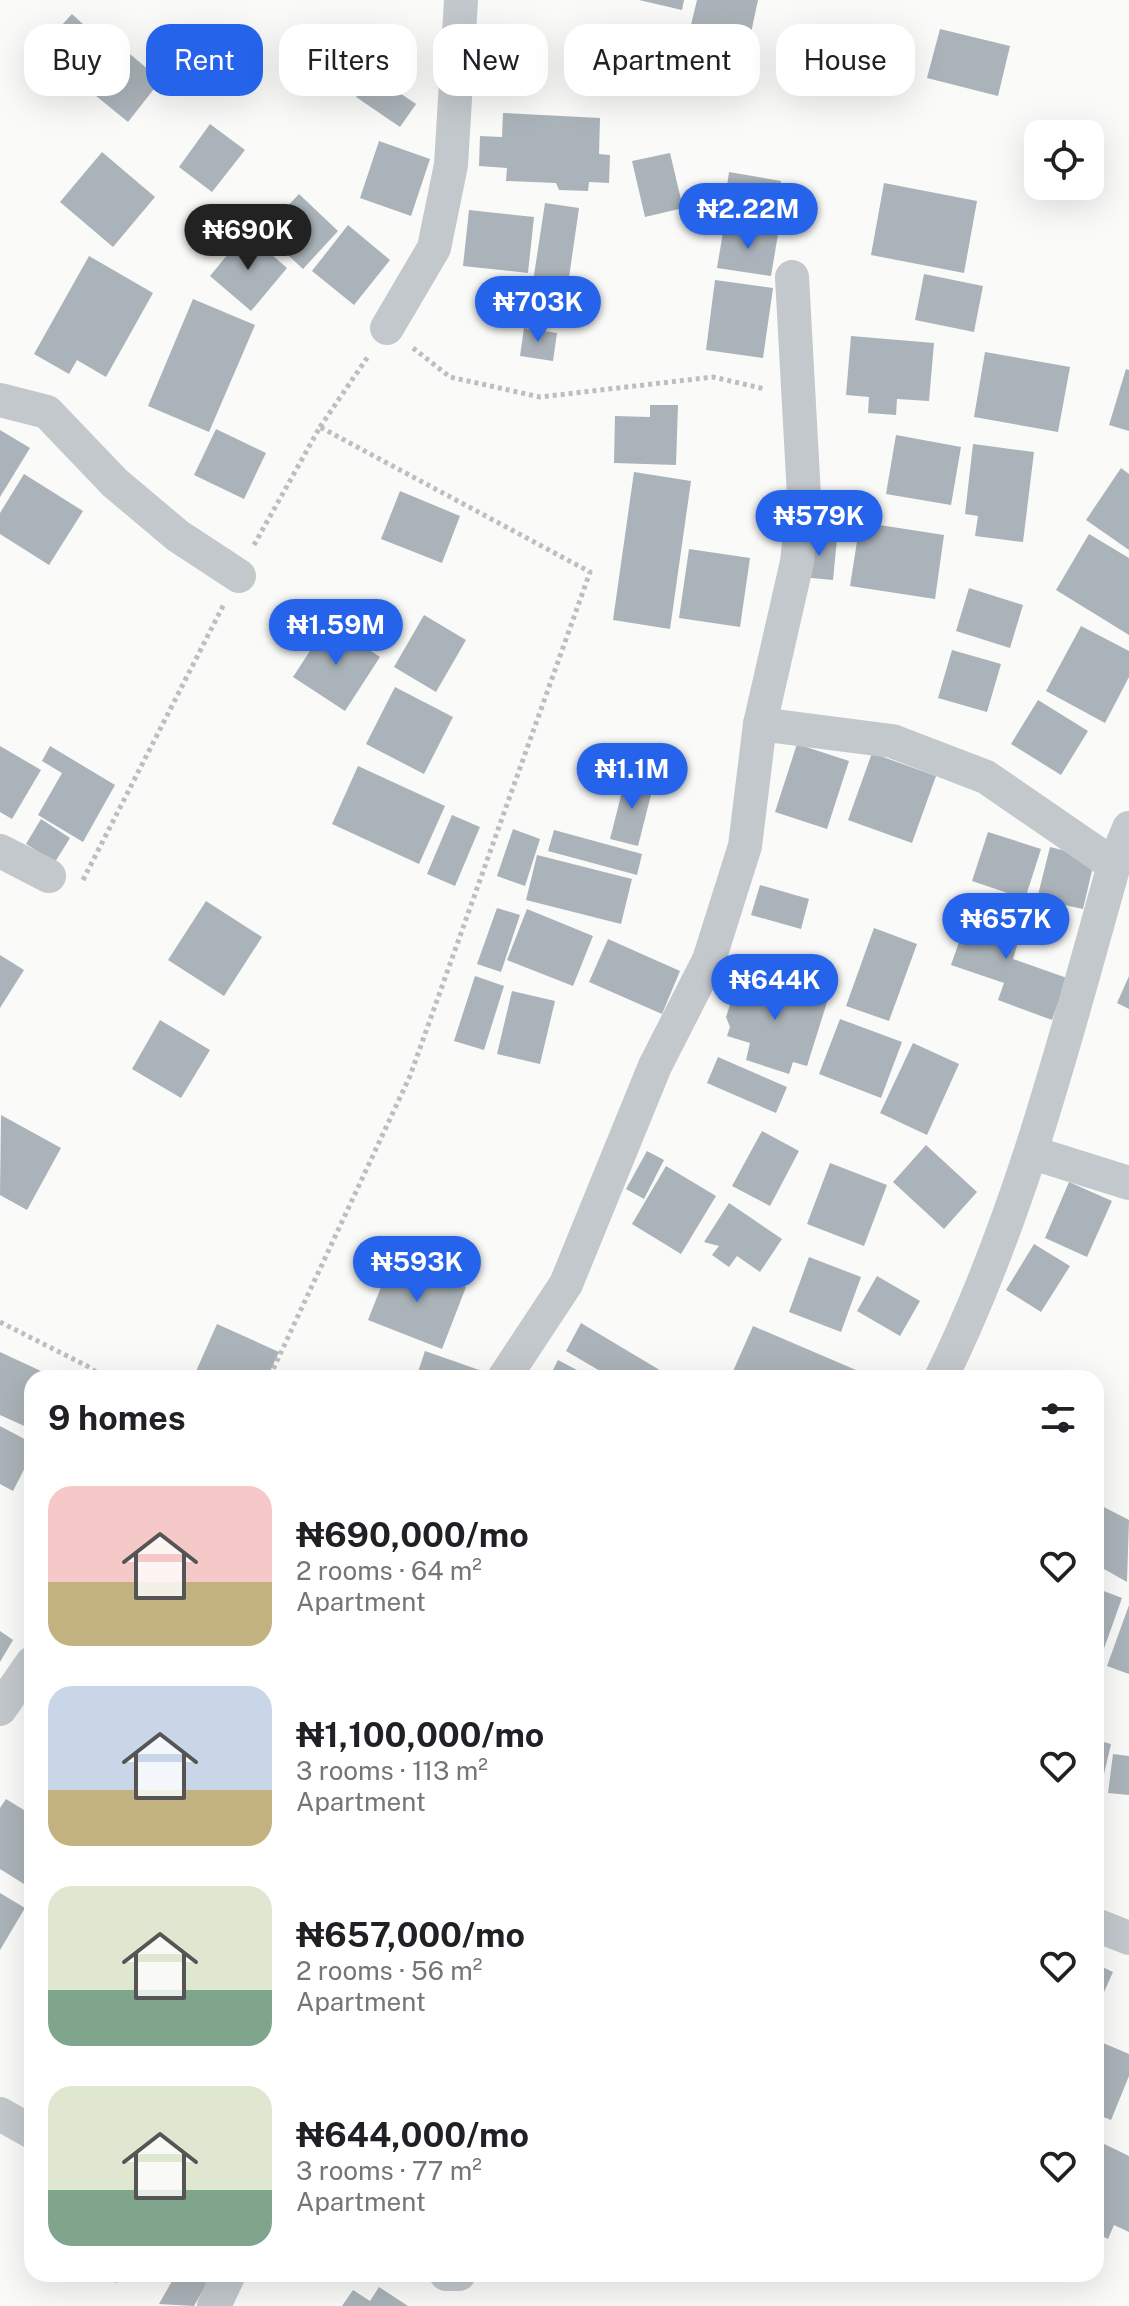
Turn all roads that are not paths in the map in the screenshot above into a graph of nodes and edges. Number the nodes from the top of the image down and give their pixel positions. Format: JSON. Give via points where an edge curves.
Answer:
{"nodes":[{"id":1,"x":461,"y":0,"type":"edge"},
{"id":2,"x":792,"y":277,"type":"dead end"},
{"id":3,"x":387,"y":328,"type":"road end"},
{"id":4,"x":0,"y":400,"type":"edge"},
{"id":5,"x":239,"y":576,"type":"road end"},
{"id":6,"x":760,"y":724,"type":"junction"},
{"id":7,"x":1129,"y":828,"type":"edge"},
{"id":8,"x":0,"y":851,"type":"edge"},
{"id":9,"x":1114,"y":865,"type":"junction"},
{"id":10,"x":49,"y":876,"type":"road end"},
{"id":11,"x":1033,"y":1153,"type":"junction"},
{"id":12,"x":1129,"y":1183,"type":"edge"},
{"id":13,"x":509,"y":1370,"type":"edge"},
{"id":14,"x":945,"y":1370,"type":"edge"},
{"id":15,"x":24,"y":1674,"type":"edge"},
{"id":16,"x":0,"y":1709,"type":"edge"},
{"id":17,"x":1104,"y":1928,"type":"edge"},
{"id":18,"x":1129,"y":1938,"type":"edge"},
{"id":19,"x":0,"y":2114,"type":"edge"},
{"id":20,"x":24,"y":2128,"type":"edge"},
{"id":21,"x":225,"y":2282,"type":"edge"},
{"id":22,"x":214,"y":2306,"type":"edge"}],
"edges":[{"from":1,"to":3,"type":"street","via":[[451,165],[434,248]]},
{"from":2,"to":6,"type":"street","via":[[804,496],[797,562]]},
{"from":4,"to":5,"type":"street","via":[[47,412],[115,483],[178,536]]},
{"from":6,"to":9,"type":"street","via":[[892,741],[986,777]]},
{"from":6,"to":13,"type":"street","via":[[745,846],[709,960],[655,1066],[566,1284]]},
{"from":7,"to":9,"type":"street"},
{"from":8,"to":10,"type":"street"},
{"from":9,"to":11,"type":"street"},
{"from":11,"to":12,"type":"street"},
{"from":11,"to":14,"type":"street"},
{"from":15,"to":16,"type":"street"},
{"from":17,"to":18,"type":"street"},
{"from":19,"to":20,"type":"street"},
{"from":21,"to":22,"type":"street"}]}
